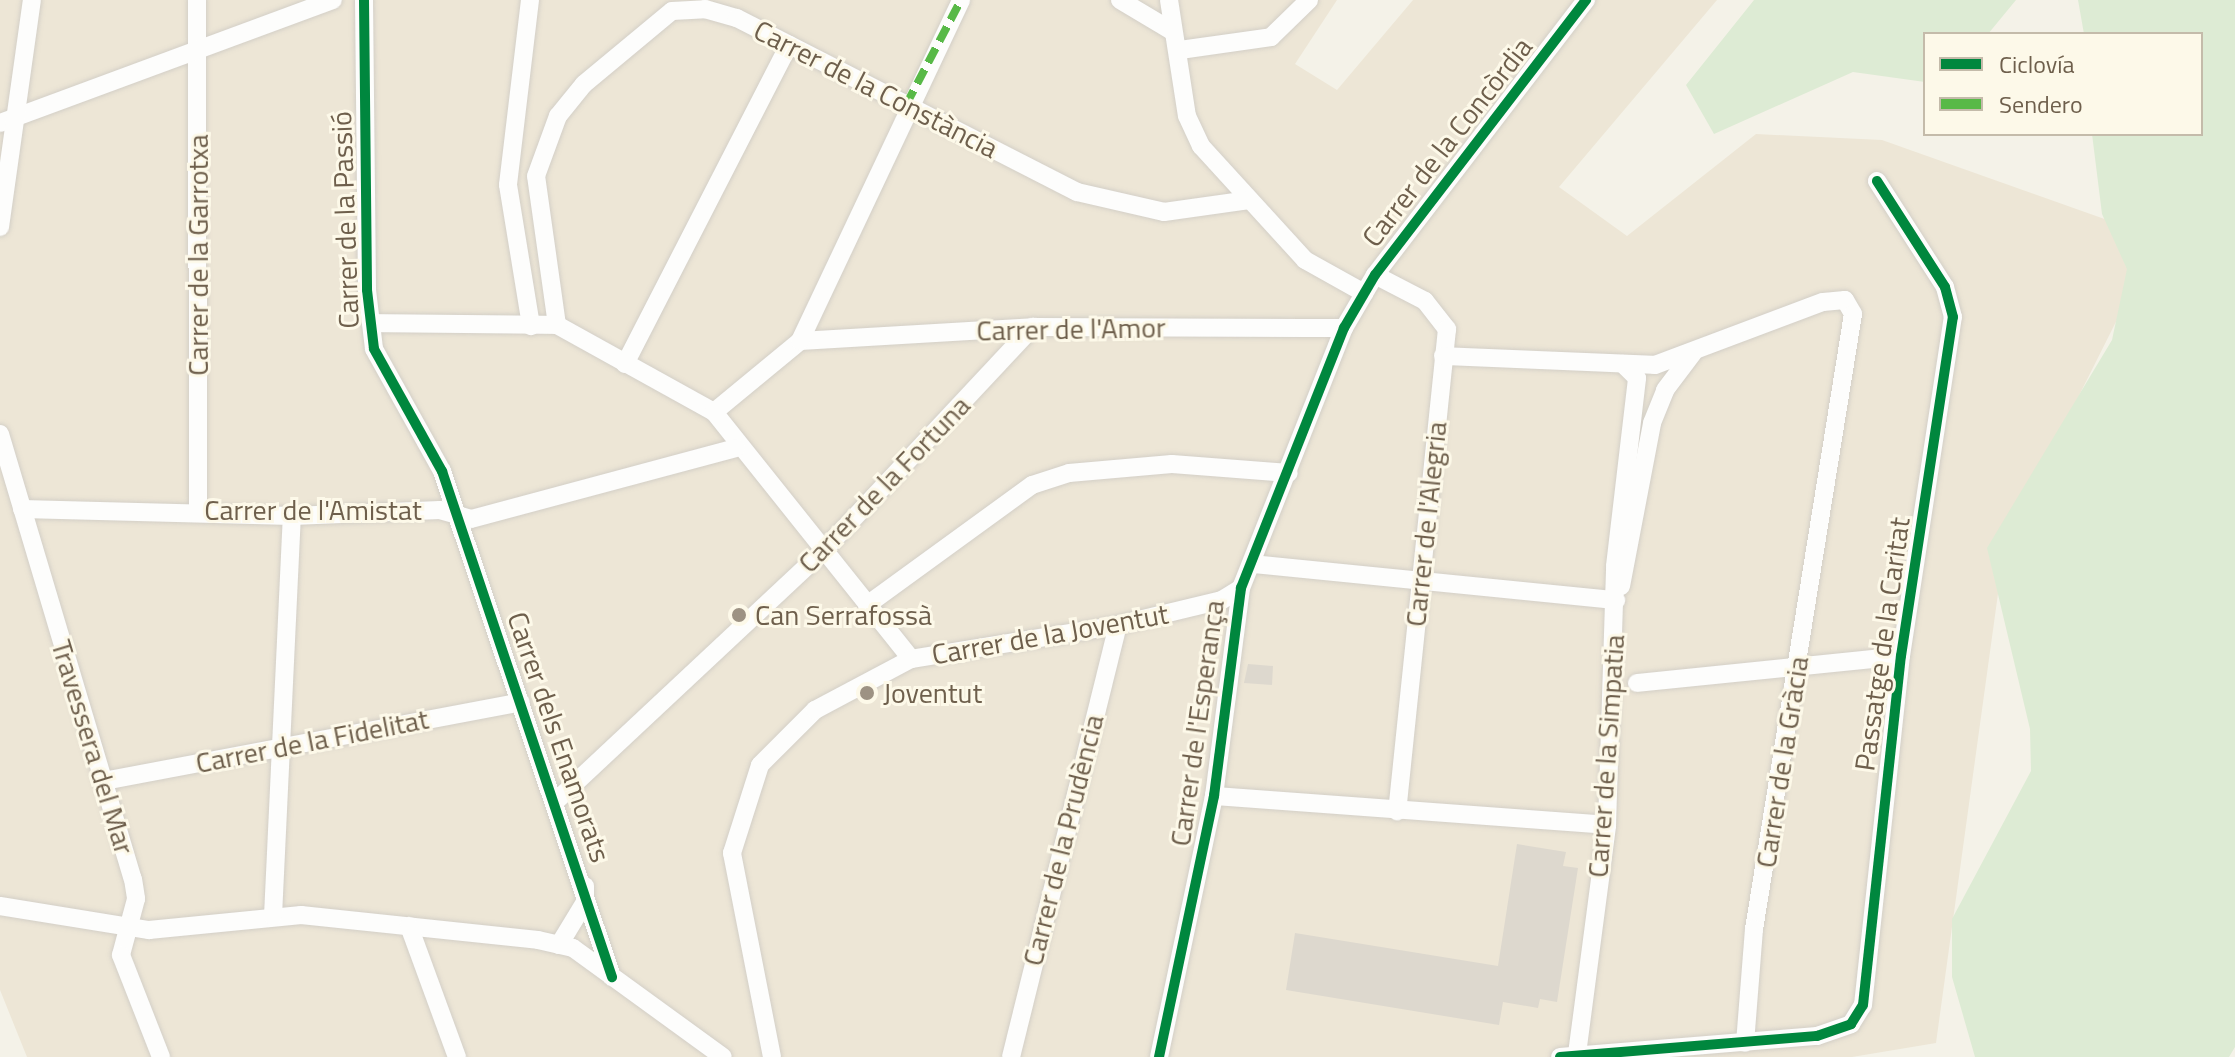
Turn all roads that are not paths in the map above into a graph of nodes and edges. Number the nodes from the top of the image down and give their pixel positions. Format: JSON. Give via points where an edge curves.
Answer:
{"nodes":[{"id":1,"x":32,"y":0,"type":"edge"},
{"id":2,"x":197,"y":0,"type":"edge"},
{"id":3,"x":333,"y":0,"type":"edge"},
{"id":4,"x":364,"y":0,"type":"edge"},
{"id":5,"x":530,"y":0,"type":"edge"},
{"id":6,"x":961,"y":0,"type":"edge"},
{"id":7,"x":1120,"y":0,"type":"edge"},
{"id":8,"x":1169,"y":0,"type":"edge"},
{"id":9,"x":1309,"y":0,"type":"edge"},
{"id":10,"x":1586,"y":4,"type":"edge"},
{"id":11,"x":1172,"y":31,"type":"junction"},
{"id":12,"x":789,"y":45,"type":"junction"},
{"id":13,"x":198,"y":49,"type":"junction"},
{"id":14,"x":1180,"y":50,"type":"junction"},
{"id":15,"x":906,"y":105,"type":"junction"},
{"id":16,"x":9,"y":120,"type":"edge"},
{"id":17,"x":1877,"y":181,"type":"dead end"},
{"id":18,"x":1249,"y":200,"type":"junction"},
{"id":19,"x":0,"y":227,"type":"edge"},
{"id":20,"x":1375,"y":275,"type":"junction"},
{"id":21,"x":1364,"y":293,"type":"junction"},
{"id":22,"x":371,"y":323,"type":"junction"},
{"id":23,"x":557,"y":325,"type":"junction"},
{"id":24,"x":531,"y":326,"type":"junction"},
{"id":25,"x":1033,"y":327,"type":"junction"},
{"id":26,"x":1344,"y":328,"type":"junction"},
{"id":27,"x":800,"y":341,"type":"junction"},
{"id":28,"x":1693,"y":353,"type":"junction"},
{"id":29,"x":1443,"y":356,"type":"junction"},
{"id":30,"x":625,"y":364,"type":"junction"},
{"id":31,"x":1623,"y":364,"type":"junction"},
{"id":32,"x":714,"y":412,"type":"junction"},
{"id":33,"x":0,"y":434,"type":"edge"},
{"id":34,"x":736,"y":448,"type":"junction"},
{"id":35,"x":1289,"y":473,"type":"junction"},
{"id":36,"x":22,"y":509,"type":"junction"},
{"id":37,"x":198,"y":511,"type":"junction"},
{"id":38,"x":455,"y":514,"type":"junction"},
{"id":39,"x":292,"y":516,"type":"junction"},
{"id":40,"x":824,"y":550,"type":"junction"},
{"id":41,"x":1253,"y":564,"type":"junction"},
{"id":42,"x":1420,"y":582,"type":"junction"},
{"id":43,"x":1241,"y":588,"type":"junction"},
{"id":44,"x":1616,"y":600,"type":"junction"},
{"id":45,"x":867,"y":605,"type":"junction"},
{"id":46,"x":1118,"y":625,"type":"junction"},
{"id":47,"x":1901,"y":656,"type":"junction"},
{"id":48,"x":911,"y":659,"type":"junction"},
{"id":49,"x":1794,"y":666,"type":"junction"},
{"id":50,"x":1637,"y":683,"type":"dead end"},
{"id":51,"x":521,"y":702,"type":"junction"},
{"id":52,"x":281,"y":746,"type":"junction"},
{"id":53,"x":104,"y":781,"type":"junction"},
{"id":54,"x":1214,"y":796,"type":"junction"},
{"id":55,"x":556,"y":801,"type":"junction"},
{"id":56,"x":1397,"y":811,"type":"junction"},
{"id":57,"x":1607,"y":825,"type":"junction"},
{"id":58,"x":585,"y":883,"type":"junction"},
{"id":59,"x":0,"y":906,"type":"edge"},
{"id":60,"x":273,"y":916,"type":"junction"},
{"id":61,"x":409,"y":926,"type":"junction"},
{"id":62,"x":124,"y":928,"type":"junction"},
{"id":63,"x":559,"y":945,"type":"junction"},
{"id":64,"x":612,"y":977,"type":"junction"},
{"id":65,"x":1745,"y":1043,"type":"junction"},
{"id":66,"x":1568,"y":1056,"type":"edge"},
{"id":67,"x":161,"y":1057,"type":"edge"},
{"id":68,"x":457,"y":1057,"type":"edge"},
{"id":69,"x":723,"y":1057,"type":"edge"},
{"id":70,"x":772,"y":1057,"type":"edge"},
{"id":71,"x":1011,"y":1057,"type":"edge"},
{"id":72,"x":1159,"y":1057,"type":"edge"}],
"edges":[{"from":1,"to":16,"type":"street"},
{"from":2,"to":13,"type":"street","name":"Carrer de la Garrotxa"},
{"from":3,"to":13,"type":"street"},
{"from":4,"to":22,"type":"street","name":"Carrer de la Passió"},
{"from":5,"to":24,"type":"street","via":[[508,185]]},
{"from":6,"to":15,"type":"street"},
{"from":7,"to":11,"type":"street"},
{"from":8,"to":11,"type":"street"},
{"from":9,"to":14,"type":"street","via":[[1271,37]]},
{"from":10,"to":20,"type":"street","name":"Carrer de la Concòrdia"},
{"from":11,"to":14,"type":"street"},
{"from":12,"to":15,"type":"street","name":"Carrer de la Constància"},
{"from":12,"to":23,"type":"street","name":"Carrer de la Constància","via":[[737,18],[672,11],[584,84],[558,116],[536,176]]},
{"from":12,"to":30,"type":"street"},
{"from":13,"to":16,"type":"street"},
{"from":13,"to":37,"type":"street","name":"Carrer de la Garrotxa"},
{"from":14,"to":18,"type":"street","via":[[1187,116],[1201,146]]},
{"from":15,"to":18,"type":"street","name":"Carrer de la Constància","via":[[1115,204],[1164,212]]},
{"from":15,"to":27,"type":"street"},
{"from":16,"to":19,"type":"street"},
{"from":17,"to":47,"type":"street","name":"Passatge de la Caritat","via":[[1945,287],[1953,317]]},
{"from":18,"to":21,"type":"street","via":[[1305,260]]},
{"from":20,"to":21,"type":"street","name":"Carrer de l'Esperança"},
{"from":20,"to":29,"type":"street","name":"Carrer de l'Alegria","via":[[1439,314],[1447,329]]},
{"from":21,"to":26,"type":"street","name":"Carrer de l'Esperança"},
{"from":22,"to":24,"type":"street"},
{"from":22,"to":38,"type":"street","name":"Carrer de la Passió","via":[[389,384],[426,436]]},
{"from":23,"to":24,"type":"street"},
{"from":23,"to":30,"type":"street"},
{"from":25,"to":26,"type":"street","name":"Carrer de l'Amor"},
{"from":25,"to":27,"type":"street","name":"Carrer de l'Amor"},
{"from":25,"to":40,"type":"street","name":"Carrer de la Fortuna"},
{"from":26,"to":35,"type":"street","name":"Carrer de l'Esperança"},
{"from":27,"to":32,"type":"street"},
{"from":28,"to":31,"type":"street","via":[[1655,365]]},
{"from":28,"to":44,"type":"street","name":"Carrer de la Simpatia","via":[[1665,390],[1652,423],[1631,556]]},
{"from":28,"to":49,"type":"street","name":"Carrer de la Gràcia","via":[[1845,300],[1854,341]]},
{"from":29,"to":31,"type":"street"},
{"from":29,"to":42,"type":"street","name":"Carrer de l'Alegria"},
{"from":30,"to":32,"type":"street"},
{"from":31,"to":44,"type":"street","name":"Carrer de la Simpatia","via":[[1637,378]]},
{"from":32,"to":34,"type":"street"},
{"from":33,"to":36,"type":"street","name":"Travessera del Mar"},
{"from":34,"to":38,"type":"street","name":"Carrer de l'Amistat","via":[[503,514]]},
{"from":34,"to":40,"type":"street"},
{"from":35,"to":41,"type":"street","name":"Carrer de l'Esperança"},
{"from":35,"to":45,"type":"street","via":[[1172,464],[1069,473],[1032,485]]},
{"from":36,"to":37,"type":"street","name":"Carrer de l'Amistat"},
{"from":36,"to":53,"type":"street","name":"Travessera del Mar"},
{"from":37,"to":39,"type":"street","name":"Carrer de l'Amistat"},
{"from":38,"to":39,"type":"street","name":"Carrer de l'Amistat"},
{"from":38,"to":51,"type":"street","name":"Carrer dels Enamorats"},
{"from":39,"to":52,"type":"street"},
{"from":40,"to":45,"type":"street"},
{"from":40,"to":55,"type":"street","name":"Carrer de la Fortuna"},
{"from":41,"to":42,"type":"street"},
{"from":41,"to":43,"type":"street","name":"Carrer de l'Esperança"},
{"from":42,"to":44,"type":"street"},
{"from":42,"to":56,"type":"street","name":"Carrer de l'Alegria"},
{"from":43,"to":46,"type":"street","name":"Carrer de la Joventut","via":[[1222,600]]},
{"from":43,"to":54,"type":"street","name":"Carrer de l'Esperança"},
{"from":44,"to":57,"type":"street","name":"Carrer de la Simpatia"},
{"from":45,"to":48,"type":"street"},
{"from":46,"to":48,"type":"street","name":"Carrer de la Joventut"},
{"from":46,"to":71,"type":"street","name":"Carrer de la Prudència"},
{"from":47,"to":49,"type":"street"},
{"from":47,"to":65,"type":"street","name":"Passatge de la Caritat","via":[[1863,1005],[1851,1024],[1817,1036]]},
{"from":48,"to":70,"type":"street","name":"Carrer de la Joventut","via":[[815,710],[760,765],[742,808],[732,853]]},
{"from":49,"to":50,"type":"street"},
{"from":49,"to":65,"type":"street","name":"Carrer de la Gràcia"},
{"from":51,"to":52,"type":"street","name":"Carrer de la Fidelitat"},
{"from":51,"to":55,"type":"street","name":"Carrer dels Enamorats"},
{"from":52,"to":53,"type":"street","name":"Carrer de la Fidelitat"},
{"from":52,"to":60,"type":"street"},
{"from":53,"to":62,"type":"street","name":"Travessera del Mar","via":[[136,899]]},
{"from":54,"to":56,"type":"street"},
{"from":54,"to":72,"type":"street","name":"Carrer de l'Esperança"},
{"from":55,"to":58,"type":"street","name":"Carrer dels Enamorats"},
{"from":56,"to":57,"type":"street"},
{"from":57,"to":66,"type":"street","name":"Carrer de la Simpatia"},
{"from":58,"to":63,"type":"street","name":"Carrer dels Enamorats","via":[[585,902]]},
{"from":58,"to":64,"type":"street","name":"Carrer dels Enamorats"},
{"from":59,"to":62,"type":"street"},
{"from":60,"to":61,"type":"street"},
{"from":60,"to":62,"type":"street"},
{"from":61,"to":63,"type":"street"},
{"from":61,"to":68,"type":"street"},
{"from":62,"to":67,"type":"street","name":"Travessera del Mar","via":[[125,969]]},
{"from":63,"to":64,"type":"street"},
{"from":64,"to":69,"type":"street"},
{"from":65,"to":66,"type":"street"}]}
